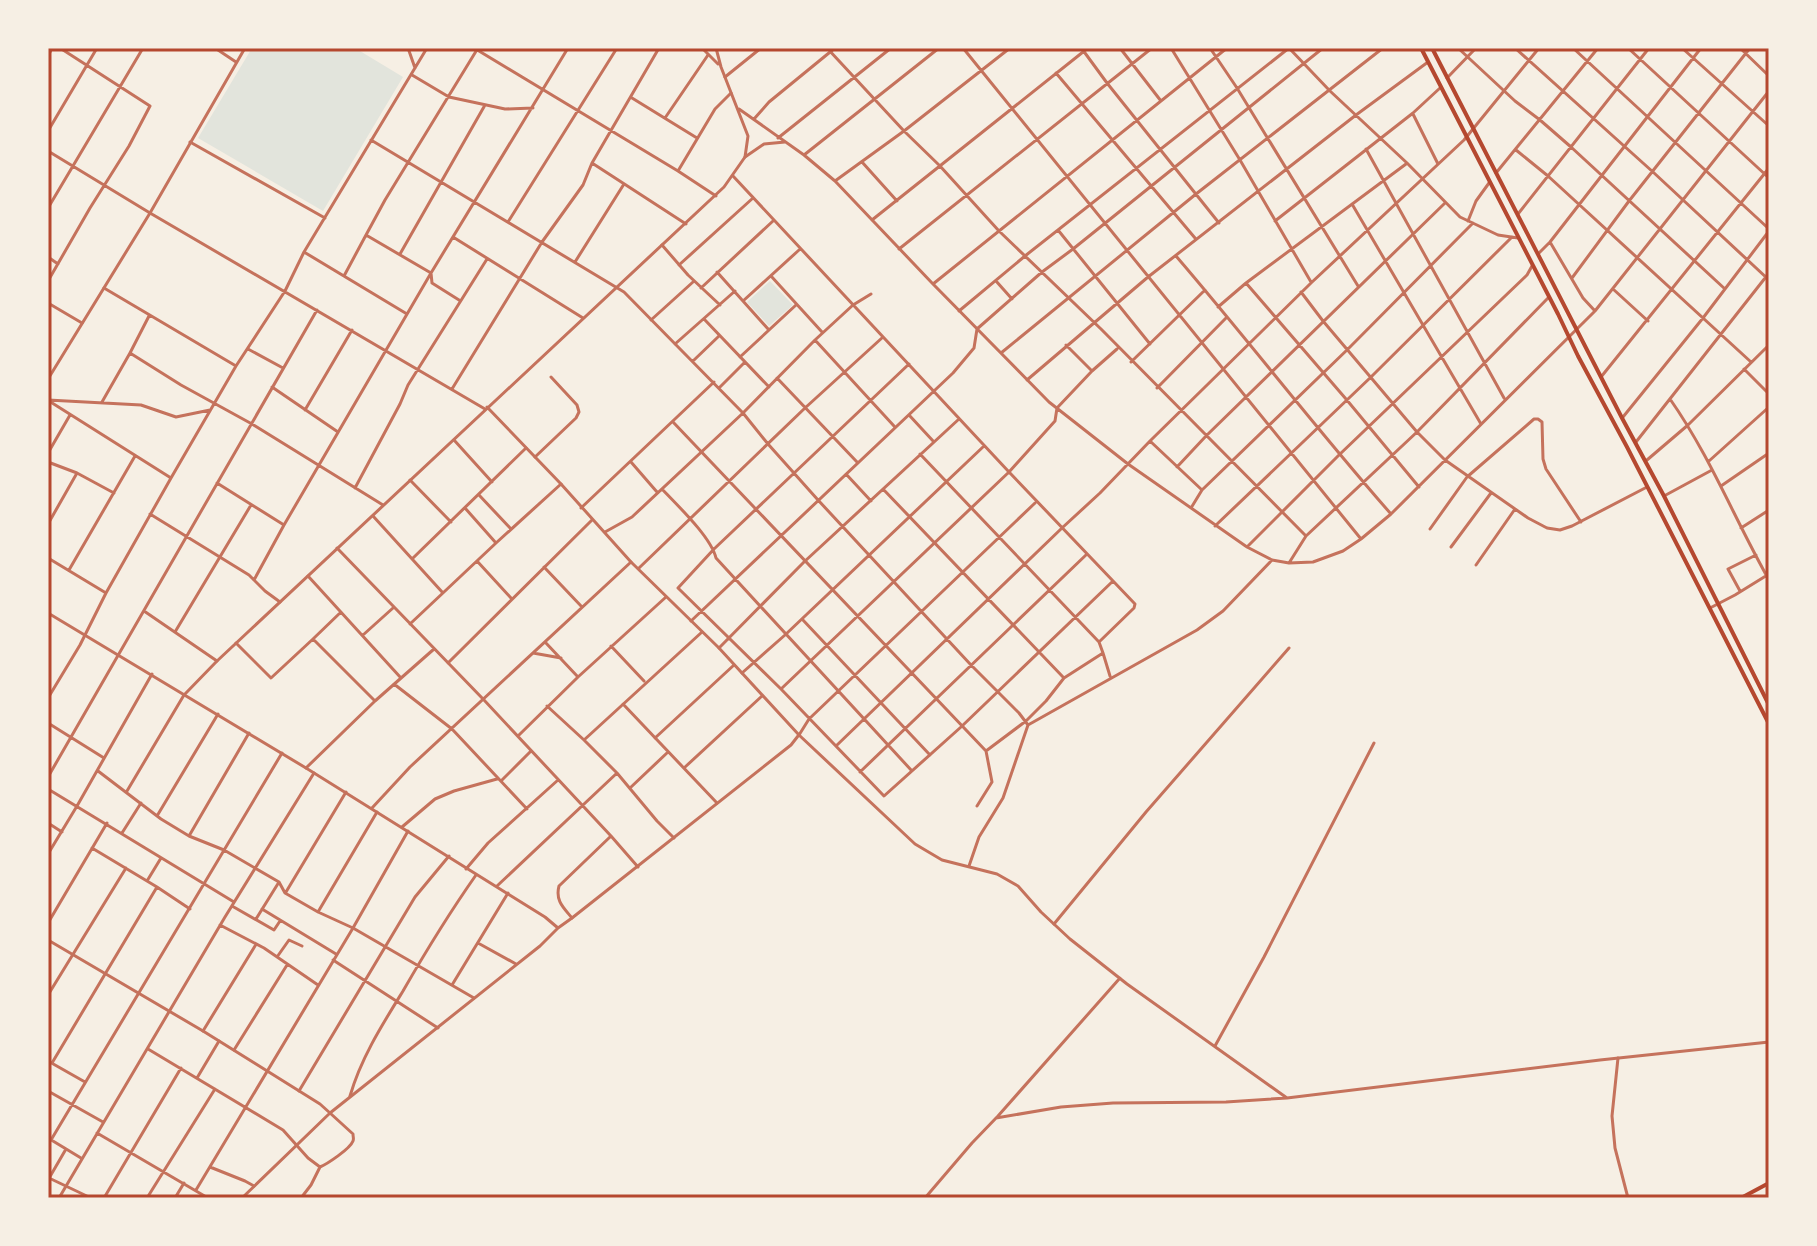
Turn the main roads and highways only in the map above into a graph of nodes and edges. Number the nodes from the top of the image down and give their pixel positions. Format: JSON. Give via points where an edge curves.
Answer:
{"nodes":[{"id":1,"x":1421,"y":48,"type":"edge"},
{"id":2,"x":1432,"y":48,"type":"edge"},
{"id":3,"x":1767,"y":698,"type":"edge"},
{"id":4,"x":1769,"y":705,"type":"edge"},
{"id":5,"x":1769,"y":724,"type":"edge"},
{"id":6,"x":1769,"y":1183,"type":"edge"},
{"id":7,"x":1741,"y":1198,"type":"edge"}],
"edges":[{"from":1,"to":5,"type":"main road"},
{"from":2,"to":3,"type":"main road"},
{"from":3,"to":4,"type":"main road"},
{"from":6,"to":7,"type":"main road"}]}
